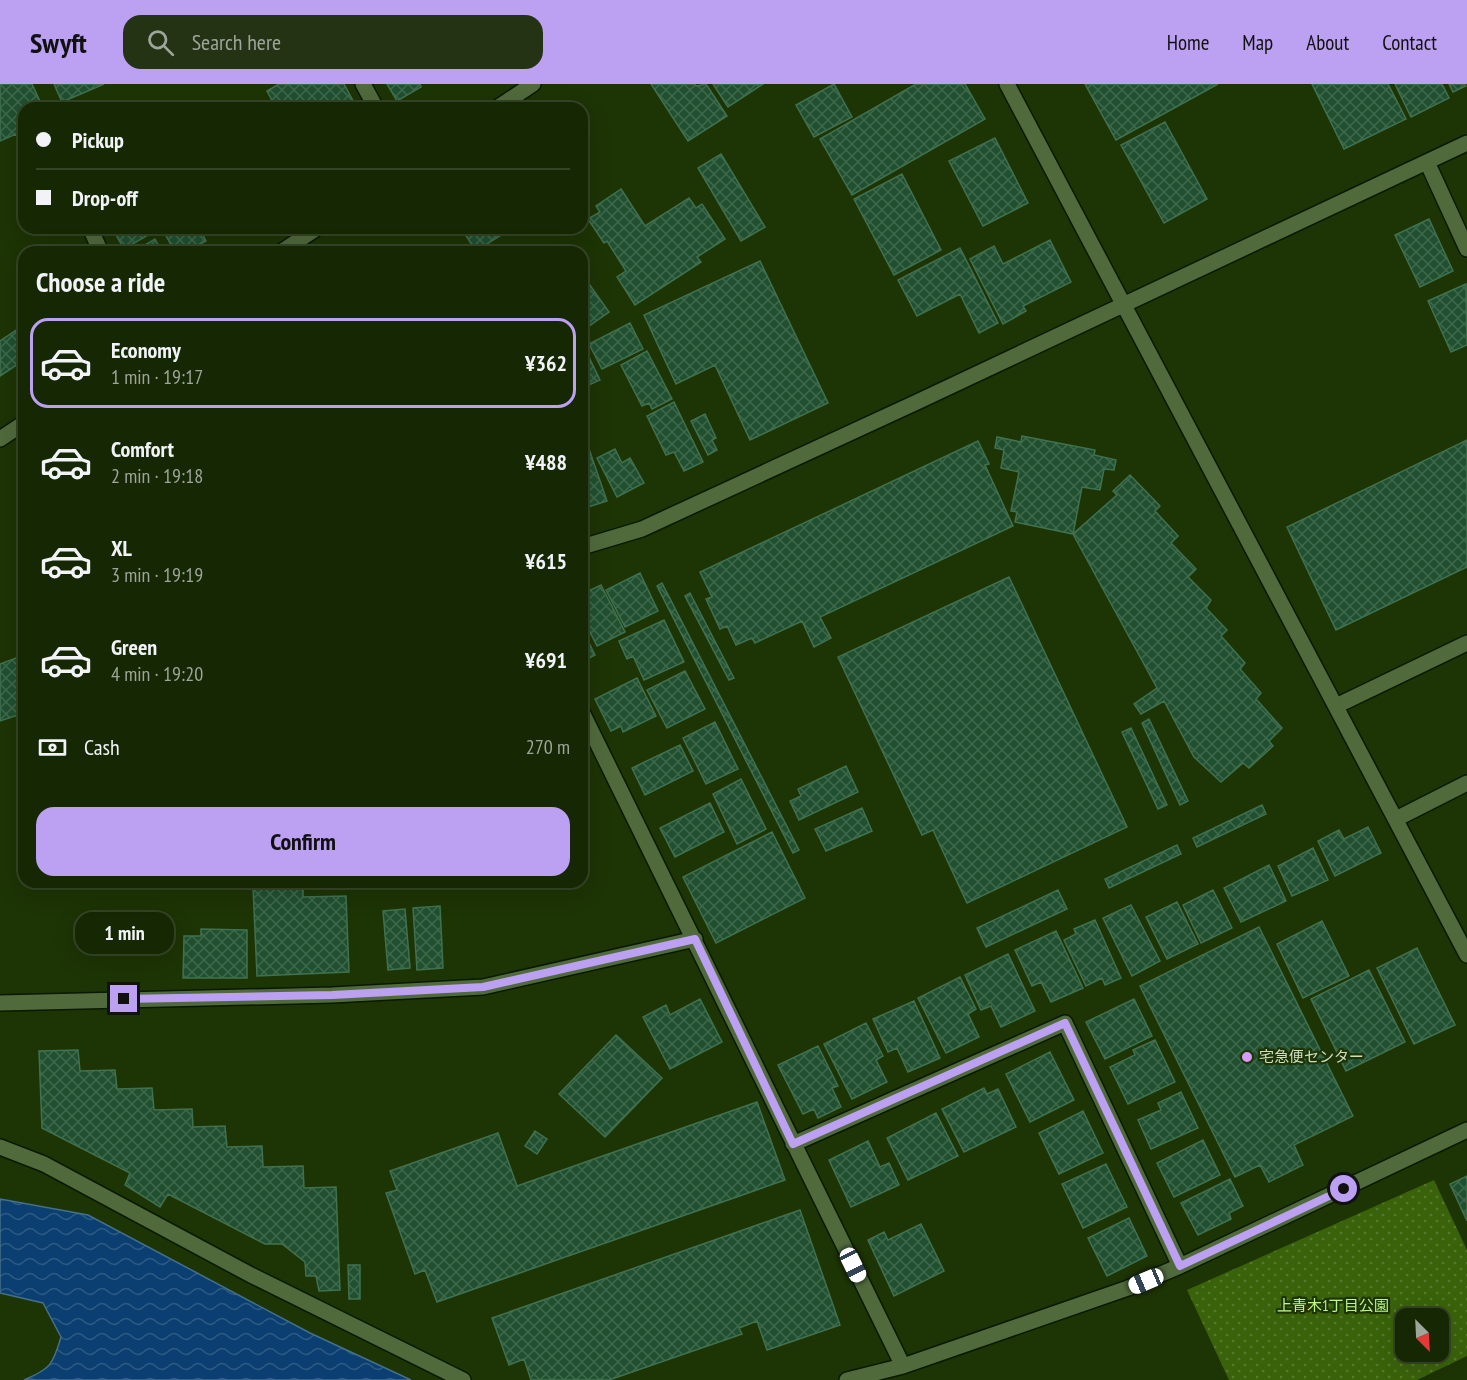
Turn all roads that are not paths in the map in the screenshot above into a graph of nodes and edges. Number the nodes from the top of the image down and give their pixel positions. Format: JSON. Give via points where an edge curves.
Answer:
{"nodes":[{"id":1,"x":363,"y":84,"type":"edge"},
{"id":2,"x":533,"y":84,"type":"edge"},
{"id":3,"x":1007,"y":84,"type":"edge"},
{"id":4,"x":373,"y":102,"type":"edge"},
{"id":5,"x":506,"y":102,"type":"edge"},
{"id":6,"x":1467,"y":143,"type":"edge"},
{"id":7,"x":1427,"y":162,"type":"junction"},
{"id":8,"x":308,"y":234,"type":"edge"},
{"id":9,"x":289,"y":246,"type":"edge"},
{"id":10,"x":1467,"y":249,"type":"edge"},
{"id":11,"x":1124,"y":305,"type":"junction"},
{"id":12,"x":18,"y":427,"type":"edge"},
{"id":13,"x":0,"y":439,"type":"edge"},
{"id":14,"x":588,"y":545,"type":"edge"},
{"id":15,"x":1467,"y":643,"type":"edge"},
{"id":16,"x":1336,"y":706,"type":"junction"},
{"id":17,"x":588,"y":724,"type":"edge"},
{"id":18,"x":1467,"y":783,"type":"edge"},
{"id":19,"x":1396,"y":819,"type":"junction"},
{"id":20,"x":695,"y":939,"type":"junction"},
{"id":21,"x":1467,"y":956,"type":"edge"},
{"id":22,"x":0,"y":1003,"type":"edge"},
{"id":23,"x":1467,"y":1130,"type":"edge"},
{"id":24,"x":793,"y":1144,"type":"junction"},
{"id":25,"x":0,"y":1148,"type":"edge"},
{"id":26,"x":1180,"y":1266,"type":"junction"},
{"id":27,"x":903,"y":1366,"type":"junction"},
{"id":28,"x":463,"y":1380,"type":"edge"},
{"id":29,"x":847,"y":1380,"type":"edge"}],
"edges":[{"from":1,"to":4,"type":"street"},
{"from":2,"to":5,"type":"street"},
{"from":3,"to":11,"type":"street"},
{"from":6,"to":7,"type":"street"},
{"from":7,"to":10,"type":"street"},
{"from":7,"to":11,"type":"street"},
{"from":8,"to":9,"type":"street"},
{"from":11,"to":14,"type":"street","via":[[642,529]]},
{"from":11,"to":16,"type":"street"},
{"from":12,"to":13,"type":"street"},
{"from":15,"to":16,"type":"street"},
{"from":16,"to":19,"type":"street"},
{"from":17,"to":20,"type":"street"},
{"from":18,"to":19,"type":"street"},
{"from":19,"to":21,"type":"street"},
{"from":20,"to":22,"type":"street","via":[[483,987]]},
{"from":20,"to":24,"type":"street"},
{"from":23,"to":26,"type":"street"},
{"from":24,"to":26,"type":"street","via":[[1065,1023]]},
{"from":24,"to":27,"type":"street"},
{"from":25,"to":28,"type":"street","via":[[44,1164],[251,1275]]},
{"from":26,"to":27,"type":"street","via":[[1128,1288]]},
{"from":27,"to":29,"type":"street"}]}
